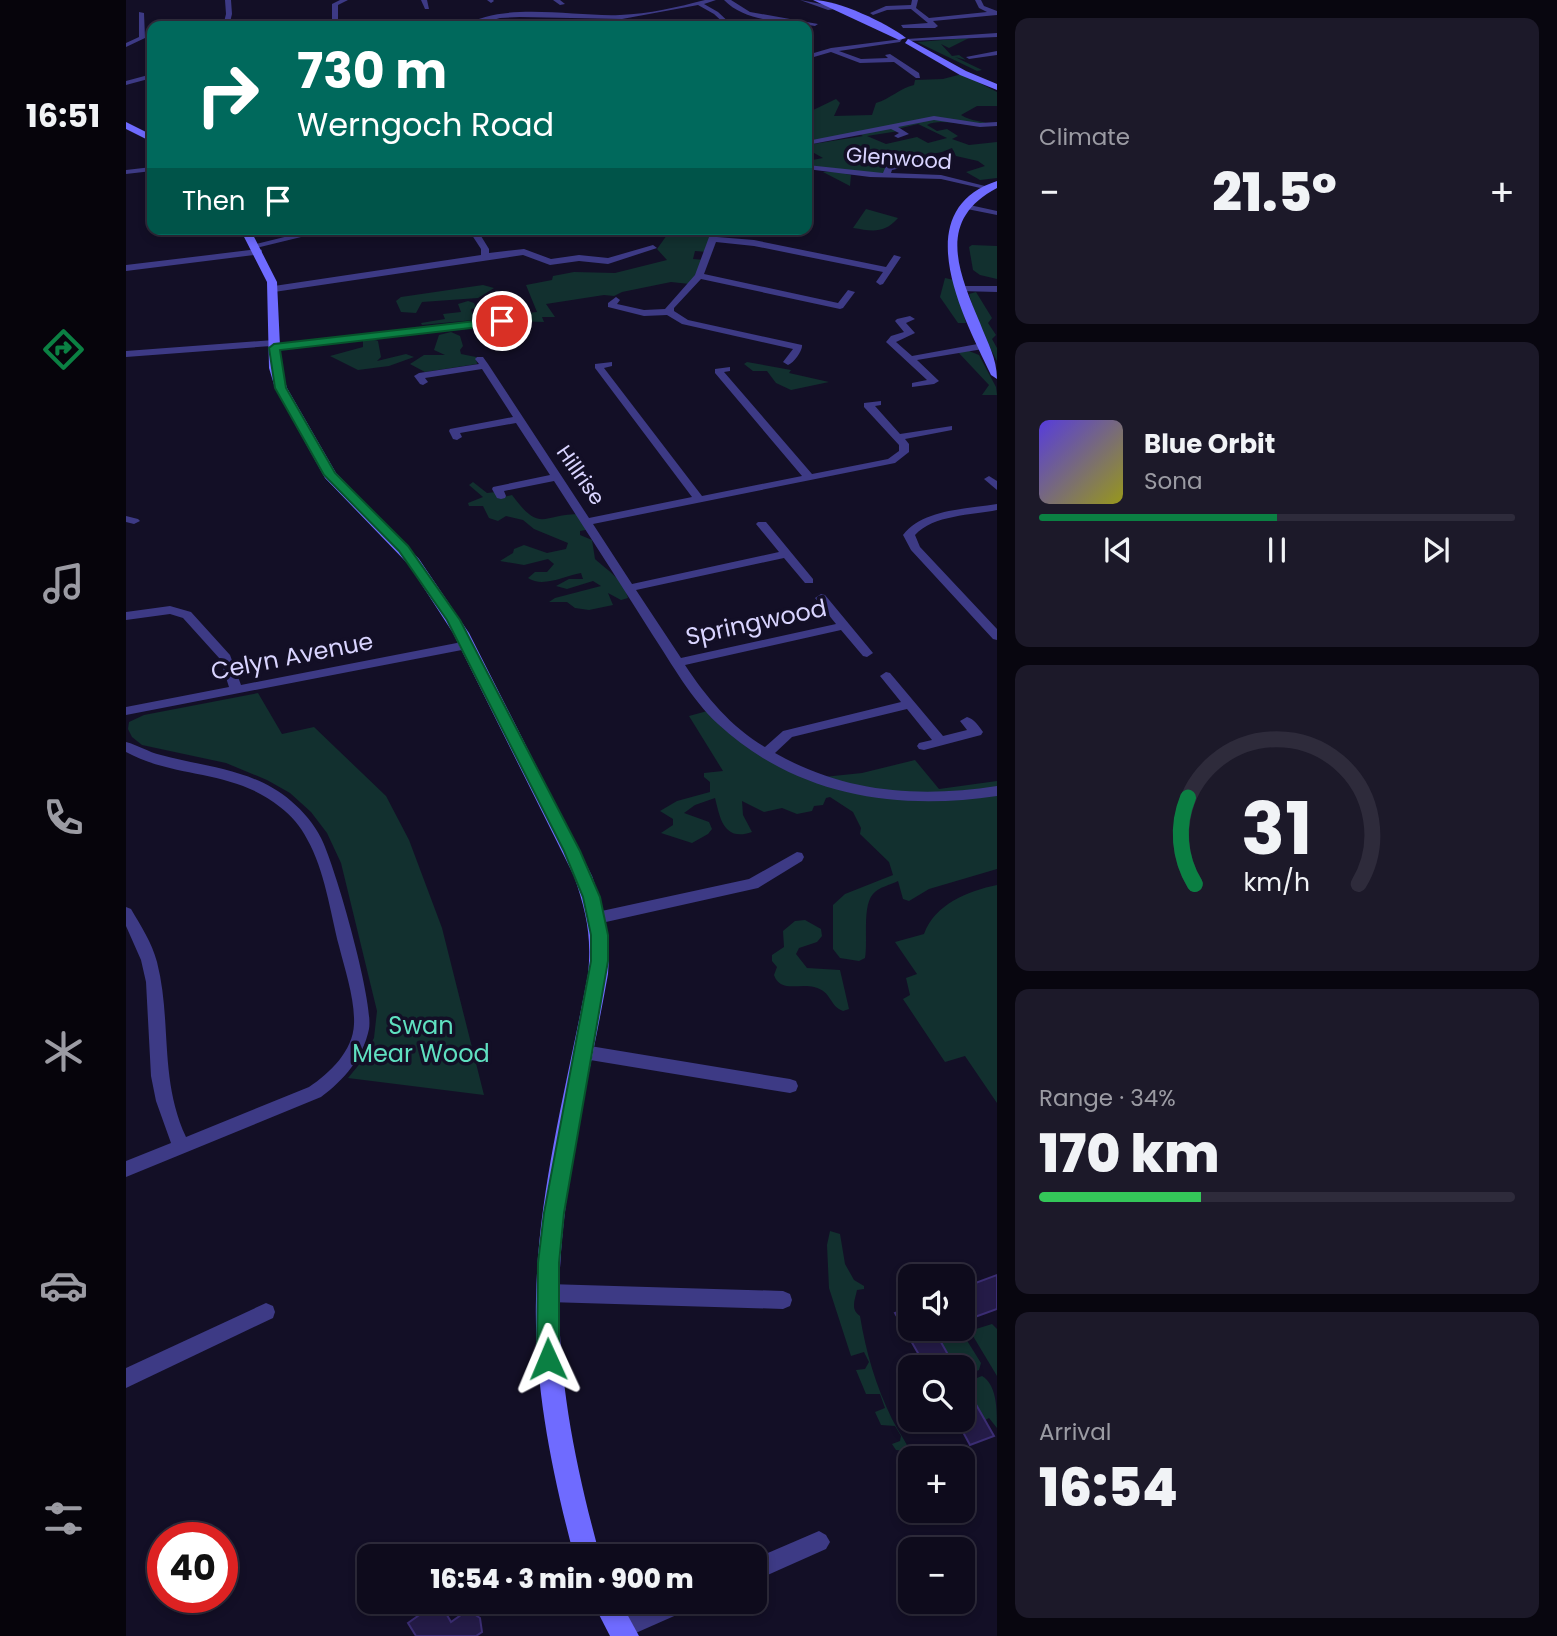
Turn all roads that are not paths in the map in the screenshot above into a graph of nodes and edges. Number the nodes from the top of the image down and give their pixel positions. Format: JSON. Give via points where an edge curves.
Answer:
{"nodes":[{"id":1,"x":228,"y":0,"type":"edge"},
{"id":2,"x":345,"y":0,"type":"edge"},
{"id":3,"x":424,"y":0,"type":"edge"},
{"id":4,"x":713,"y":0,"type":"edge"},
{"id":5,"x":727,"y":0,"type":"edge"},
{"id":6,"x":803,"y":0,"type":"edge"},
{"id":7,"x":817,"y":0,"type":"edge"},
{"id":8,"x":978,"y":0,"type":"edge"},
{"id":9,"x":698,"y":3,"type":"junction"},
{"id":10,"x":913,"y":3,"type":"edge"},
{"id":11,"x":427,"y":8,"type":"dead end"},
{"id":12,"x":840,"y":8,"type":"junction"},
{"id":13,"x":141,"y":13,"type":"dead end"},
{"id":14,"x":873,"y":13,"type":"dead end"},
{"id":15,"x":995,"y":13,"type":"edge"},
{"id":16,"x":495,"y":17,"type":"junction"},
{"id":17,"x":570,"y":17,"type":"junction"},
{"id":18,"x":614,"y":17,"type":"junction"},
{"id":19,"x":227,"y":21,"type":"edge"},
{"id":20,"x":333,"y":21,"type":"edge"},
{"id":21,"x":476,"y":21,"type":"edge"},
{"id":22,"x":499,"y":21,"type":"edge"},
{"id":23,"x":570,"y":21,"type":"edge"},
{"id":24,"x":616,"y":21,"type":"edge"},
{"id":25,"x":725,"y":21,"type":"edge"},
{"id":26,"x":795,"y":21,"type":"edge"},
{"id":27,"x":931,"y":22,"type":"junction"},
{"id":28,"x":812,"y":24,"type":"edge"},
{"id":29,"x":815,"y":24,"type":"dead end"},
{"id":30,"x":903,"y":26,"type":"dead end"},
{"id":31,"x":996,"y":36,"type":"edge"},
{"id":32,"x":946,"y":37,"type":"junction"},
{"id":33,"x":905,"y":39,"type":"junction"},
{"id":34,"x":126,"y":45,"type":"edge"},
{"id":35,"x":831,"y":50,"type":"junction"},
{"id":36,"x":997,"y":53,"type":"edge"},
{"id":37,"x":812,"y":56,"type":"edge"},
{"id":38,"x":969,"y":57,"type":"dead end"},
{"id":39,"x":147,"y":77,"type":"edge"},
{"id":40,"x":918,"y":77,"type":"dead end"},
{"id":41,"x":993,"y":82,"type":"edge"},
{"id":42,"x":126,"y":83,"type":"edge"},
{"id":43,"x":997,"y":124,"type":"edge"},
{"id":44,"x":126,"y":125,"type":"edge"},
{"id":45,"x":891,"y":126,"type":"junction"},
{"id":46,"x":147,"y":136,"type":"edge"},
{"id":47,"x":898,"y":136,"type":"dead end"},
{"id":48,"x":812,"y":142,"type":"edge"},
{"id":49,"x":925,"y":160,"type":"dead end"},
{"id":50,"x":812,"y":168,"type":"edge"},
{"id":51,"x":147,"y":170,"type":"edge"},
{"id":52,"x":126,"y":172,"type":"edge"},
{"id":53,"x":886,"y":176,"type":"junction"},
{"id":54,"x":993,"y":186,"type":"edge"},
{"id":55,"x":965,"y":206,"type":"junction"},
{"id":56,"x":997,"y":213,"type":"edge"},
{"id":57,"x":249,"y":235,"type":"edge"},
{"id":58,"x":307,"y":235,"type":"edge"},
{"id":59,"x":475,"y":235,"type":"edge"},
{"id":60,"x":714,"y":235,"type":"edge"},
{"id":61,"x":713,"y":239,"type":"junction"},
{"id":62,"x":258,"y":248,"type":"junction"},
{"id":63,"x":653,"y":248,"type":"dead end"},
{"id":64,"x":486,"y":256,"type":"junction"},
{"id":65,"x":897,"y":257,"type":"dead end"},
{"id":66,"x":126,"y":268,"type":"edge"},
{"id":67,"x":888,"y":270,"type":"junction"},
{"id":68,"x":699,"y":276,"type":"junction"},
{"id":69,"x":880,"y":282,"type":"dead end"},
{"id":70,"x":274,"y":289,"type":"junction"},
{"id":71,"x":963,"y":289,"type":"junction"},
{"id":72,"x":997,"y":289,"type":"edge"},
{"id":73,"x":850,"y":292,"type":"dead end"},
{"id":74,"x":616,"y":300,"type":"dead end"},
{"id":75,"x":669,"y":312,"type":"junction"},
{"id":76,"x":910,"y":319,"type":"dead end"},
{"id":77,"x":502,"y":321,"type":"dead end"},
{"id":78,"x":274,"y":345,"type":"junction"},
{"id":79,"x":983,"y":346,"type":"junction"},
{"id":80,"x":126,"y":354,"type":"edge"},
{"id":81,"x":908,"y":359,"type":"junction"},
{"id":82,"x":788,"y":362,"type":"dead end"},
{"id":83,"x":609,"y":365,"type":"dead end"},
{"id":84,"x":727,"y":369,"type":"dead end"},
{"id":85,"x":997,"y":374,"type":"edge"},
{"id":86,"x":423,"y":382,"type":"dead end"},
{"id":87,"x":915,"y":385,"type":"dead end"},
{"id":88,"x":877,"y":403,"type":"dead end"},
{"id":89,"x":520,"y":419,"type":"junction"},
{"id":90,"x":948,"y":428,"type":"dead end"},
{"id":91,"x":457,"y":437,"type":"dead end"},
{"id":92,"x":900,"y":437,"type":"junction"},
{"id":93,"x":558,"y":477,"type":"junction"},
{"id":94,"x":808,"y":477,"type":"junction"},
{"id":95,"x":501,"y":496,"type":"dead end"},
{"id":96,"x":699,"y":499,"type":"junction"},
{"id":97,"x":997,"y":507,"type":"edge"},
{"id":98,"x":586,"y":522,"type":"junction"},
{"id":99,"x":762,"y":524,"type":"dead end"},
{"id":100,"x":787,"y":554,"type":"junction"},
{"id":101,"x":809,"y":581,"type":"dead end"},
{"id":102,"x":630,"y":588,"type":"junction"},
{"id":103,"x":821,"y":598,"type":"dead end"},
{"id":104,"x":126,"y":616,"type":"edge"},
{"id":105,"x":844,"y":626,"type":"junction"},
{"id":106,"x":997,"y":636,"type":"edge"},
{"id":107,"x":467,"y":645,"type":"junction"},
{"id":108,"x":867,"y":653,"type":"dead end"},
{"id":109,"x":678,"y":662,"type":"junction"},
{"id":110,"x":886,"y":676,"type":"dead end"},
{"id":111,"x":236,"y":690,"type":"junction"},
{"id":112,"x":908,"y":705,"type":"junction"},
{"id":113,"x":126,"y":711,"type":"edge"},
{"id":114,"x":967,"y":721,"type":"dead end"},
{"id":115,"x":940,"y":741,"type":"junction"},
{"id":116,"x":126,"y":746,"type":"edge"},
{"id":117,"x":924,"y":746,"type":"dead end"},
{"id":118,"x":766,"y":754,"type":"junction"},
{"id":119,"x":997,"y":791,"type":"edge"},
{"id":120,"x":797,"y":857,"type":"dead end"},
{"id":121,"x":126,"y":913,"type":"edge"},
{"id":122,"x":597,"y":918,"type":"junction"},
{"id":123,"x":584,"y":1052,"type":"junction"},
{"id":124,"x":790,"y":1086,"type":"dead end"},
{"id":125,"x":181,"y":1146,"type":"junction"},
{"id":126,"x":126,"y":1169,"type":"edge"},
{"id":127,"x":548,"y":1293,"type":"junction"},
{"id":128,"x":783,"y":1300,"type":"dead end"},
{"id":129,"x":266,"y":1312,"type":"dead end"},
{"id":130,"x":126,"y":1378,"type":"edge"},
{"id":131,"x":819,"y":1542,"type":"dead end"},
{"id":132,"x":584,"y":1544,"type":"edge"},
{"id":133,"x":767,"y":1564,"type":"edge"},
{"id":134,"x":612,"y":1614,"type":"edge"},
{"id":135,"x":657,"y":1614,"type":"edge"},
{"id":136,"x":622,"y":1632,"type":"edge"}],
"edges":[{"from":1,"to":19,"type":"street"},
{"from":2,"to":20,"type":"street","via":[[335,4]]},
{"from":3,"to":11,"type":"street"},
{"from":4,"to":9,"type":"street"},
{"from":5,"to":26,"type":"street","via":[[748,14]]},
{"from":6,"to":12,"type":"street"},
{"from":7,"to":12,"type":"street"},
{"from":8,"to":15,"type":"street","via":[[981,7]]},
{"from":9,"to":18,"type":"street"},
{"from":9,"to":25,"type":"street"},
{"from":10,"to":14,"type":"street"},
{"from":10,"to":27,"type":"street"},
{"from":12,"to":33,"type":"street"},
{"from":13,"to":34,"type":"street","via":[[142,38]]},
{"from":15,"to":27,"type":"street"},
{"from":16,"to":17,"type":"street"},
{"from":16,"to":21,"type":"street"},
{"from":16,"to":22,"type":"street"},
{"from":17,"to":18,"type":"street"},
{"from":17,"to":23,"type":"street"},
{"from":18,"to":24,"type":"street"},
{"from":27,"to":30,"type":"street"},
{"from":27,"to":32,"type":"street"},
{"from":28,"to":29,"type":"street"},
{"from":31,"to":32,"type":"street"},
{"from":32,"to":33,"type":"street"},
{"from":33,"to":35,"type":"street"},
{"from":33,"to":41,"type":"street"},
{"from":35,"to":37,"type":"street"},
{"from":35,"to":40,"type":"street","via":[[860,61],[889,57]]},
{"from":36,"to":38,"type":"street"},
{"from":39,"to":42,"type":"street"},
{"from":43,"to":45,"type":"street","via":[[974,126],[939,118]]},
{"from":44,"to":46,"type":"street"},
{"from":45,"to":47,"type":"street","via":[[905,134]]},
{"from":45,"to":48,"type":"street"},
{"from":49,"to":53,"type":"street","via":[[889,168]]},
{"from":50,"to":53,"type":"street","name":"Glenwood"},
{"from":51,"to":52,"type":"street"},
{"from":53,"to":54,"type":"street","name":"Glenwood","via":[[941,177]]},
{"from":54,"to":55,"type":"street"},
{"from":55,"to":56,"type":"street"},
{"from":55,"to":71,"type":"street","via":[[954,221],[951,242]]},
{"from":57,"to":62,"type":"street"},
{"from":58,"to":62,"type":"street"},
{"from":59,"to":64,"type":"street"},
{"from":60,"to":61,"type":"street"},
{"from":61,"to":67,"type":"street"},
{"from":61,"to":68,"type":"street"},
{"from":62,"to":66,"type":"street"},
{"from":62,"to":70,"type":"street"},
{"from":63,"to":64,"type":"street","via":[[608,261],[550,262],[524,252]]},
{"from":64,"to":70,"type":"street"},
{"from":65,"to":67,"type":"street"},
{"from":67,"to":69,"type":"street"},
{"from":68,"to":73,"type":"street","via":[[839,306]]},
{"from":68,"to":75,"type":"street"},
{"from":70,"to":78,"type":"street"},
{"from":71,"to":72,"type":"street"},
{"from":71,"to":79,"type":"street"},
{"from":74,"to":75,"type":"street","via":[[611,305],[644,313]]},
{"from":75,"to":82,"type":"street","via":[[685,322],[799,346]]},
{"from":76,"to":81,"type":"street","via":[[900,321],[911,333],[891,342]]},
{"from":77,"to":78,"type":"street"},
{"from":78,"to":80,"type":"street"},
{"from":78,"to":107,"type":"street","via":[[278,383],[330,475],[414,562]]},
{"from":79,"to":81,"type":"street"},
{"from":79,"to":85,"type":"street"},
{"from":81,"to":87,"type":"street","via":[[934,382]]},
{"from":83,"to":96,"type":"street","via":[[598,366]]},
{"from":84,"to":94,"type":"street","via":[[718,371]]},
{"from":86,"to":89,"type":"street","name":"Hillrise","via":[[419,376],[482,362]]},
{"from":88,"to":92,"type":"street","via":[[869,405]]},
{"from":89,"to":91,"type":"street","via":[[454,430]]},
{"from":89,"to":93,"type":"street","name":"Hillrise"},
{"from":90,"to":92,"type":"street"},
{"from":92,"to":94,"type":"street","name":"Hillrise","via":[[904,452],[891,461]]},
{"from":93,"to":95,"type":"street","via":[[497,489]]},
{"from":93,"to":98,"type":"street","name":"Hillrise"},
{"from":94,"to":96,"type":"street","name":"Hillrise"},
{"from":96,"to":98,"type":"street","name":"Hillrise"},
{"from":97,"to":106,"type":"street","via":[[923,523],[909,535],[915,548]]},
{"from":98,"to":102,"type":"street","name":"Springwood"},
{"from":99,"to":100,"type":"street","name":"Springwood"},
{"from":100,"to":101,"type":"street","name":"Springwood"},
{"from":100,"to":102,"type":"street"},
{"from":102,"to":109,"type":"street","name":"Springwood"},
{"from":103,"to":105,"type":"street","name":"Springwood"},
{"from":104,"to":111,"type":"street","via":[[170,610],[187,615],[226,658]]},
{"from":105,"to":108,"type":"street","name":"Springwood"},
{"from":105,"to":109,"type":"street","name":"Springwood"},
{"from":107,"to":111,"type":"street","name":"Celyn Avenue"},
{"from":107,"to":122,"type":"street","via":[[572,851]]},
{"from":109,"to":118,"type":"street","name":"Springwood","via":[[711,710]]},
{"from":110,"to":112,"type":"street"},
{"from":111,"to":113,"type":"street","name":"Celyn Avenue"},
{"from":112,"to":115,"type":"street"},
{"from":112,"to":118,"type":"street","via":[[788,734]]},
{"from":114,"to":115,"type":"street","via":[[976,732]]},
{"from":115,"to":117,"type":"street"},
{"from":116,"to":125,"type":"street","via":[[246,781],[299,817],[324,855],[361,1012],[355,1050],[327,1084],[300,1100]]},
{"from":118,"to":119,"type":"street","name":"Springwood","via":[[814,778],[882,794],[937,798]]},
{"from":120,"to":122,"type":"street","via":[[753,884]]},
{"from":121,"to":125,"type":"street","via":[[152,966],[163,1099]]},
{"from":122,"to":123,"type":"street","via":[[600,961]]},
{"from":123,"to":124,"type":"street"},
{"from":123,"to":127,"type":"street","via":[[554,1213]]},
{"from":125,"to":126,"type":"street"},
{"from":127,"to":128,"type":"street"},
{"from":127,"to":132,"type":"street","via":[[548,1359],[555,1409]]},
{"from":129,"to":130,"type":"street"},
{"from":131,"to":133,"type":"street"},
{"from":134,"to":136,"type":"street"},
{"from":135,"to":136,"type":"street"}]}
